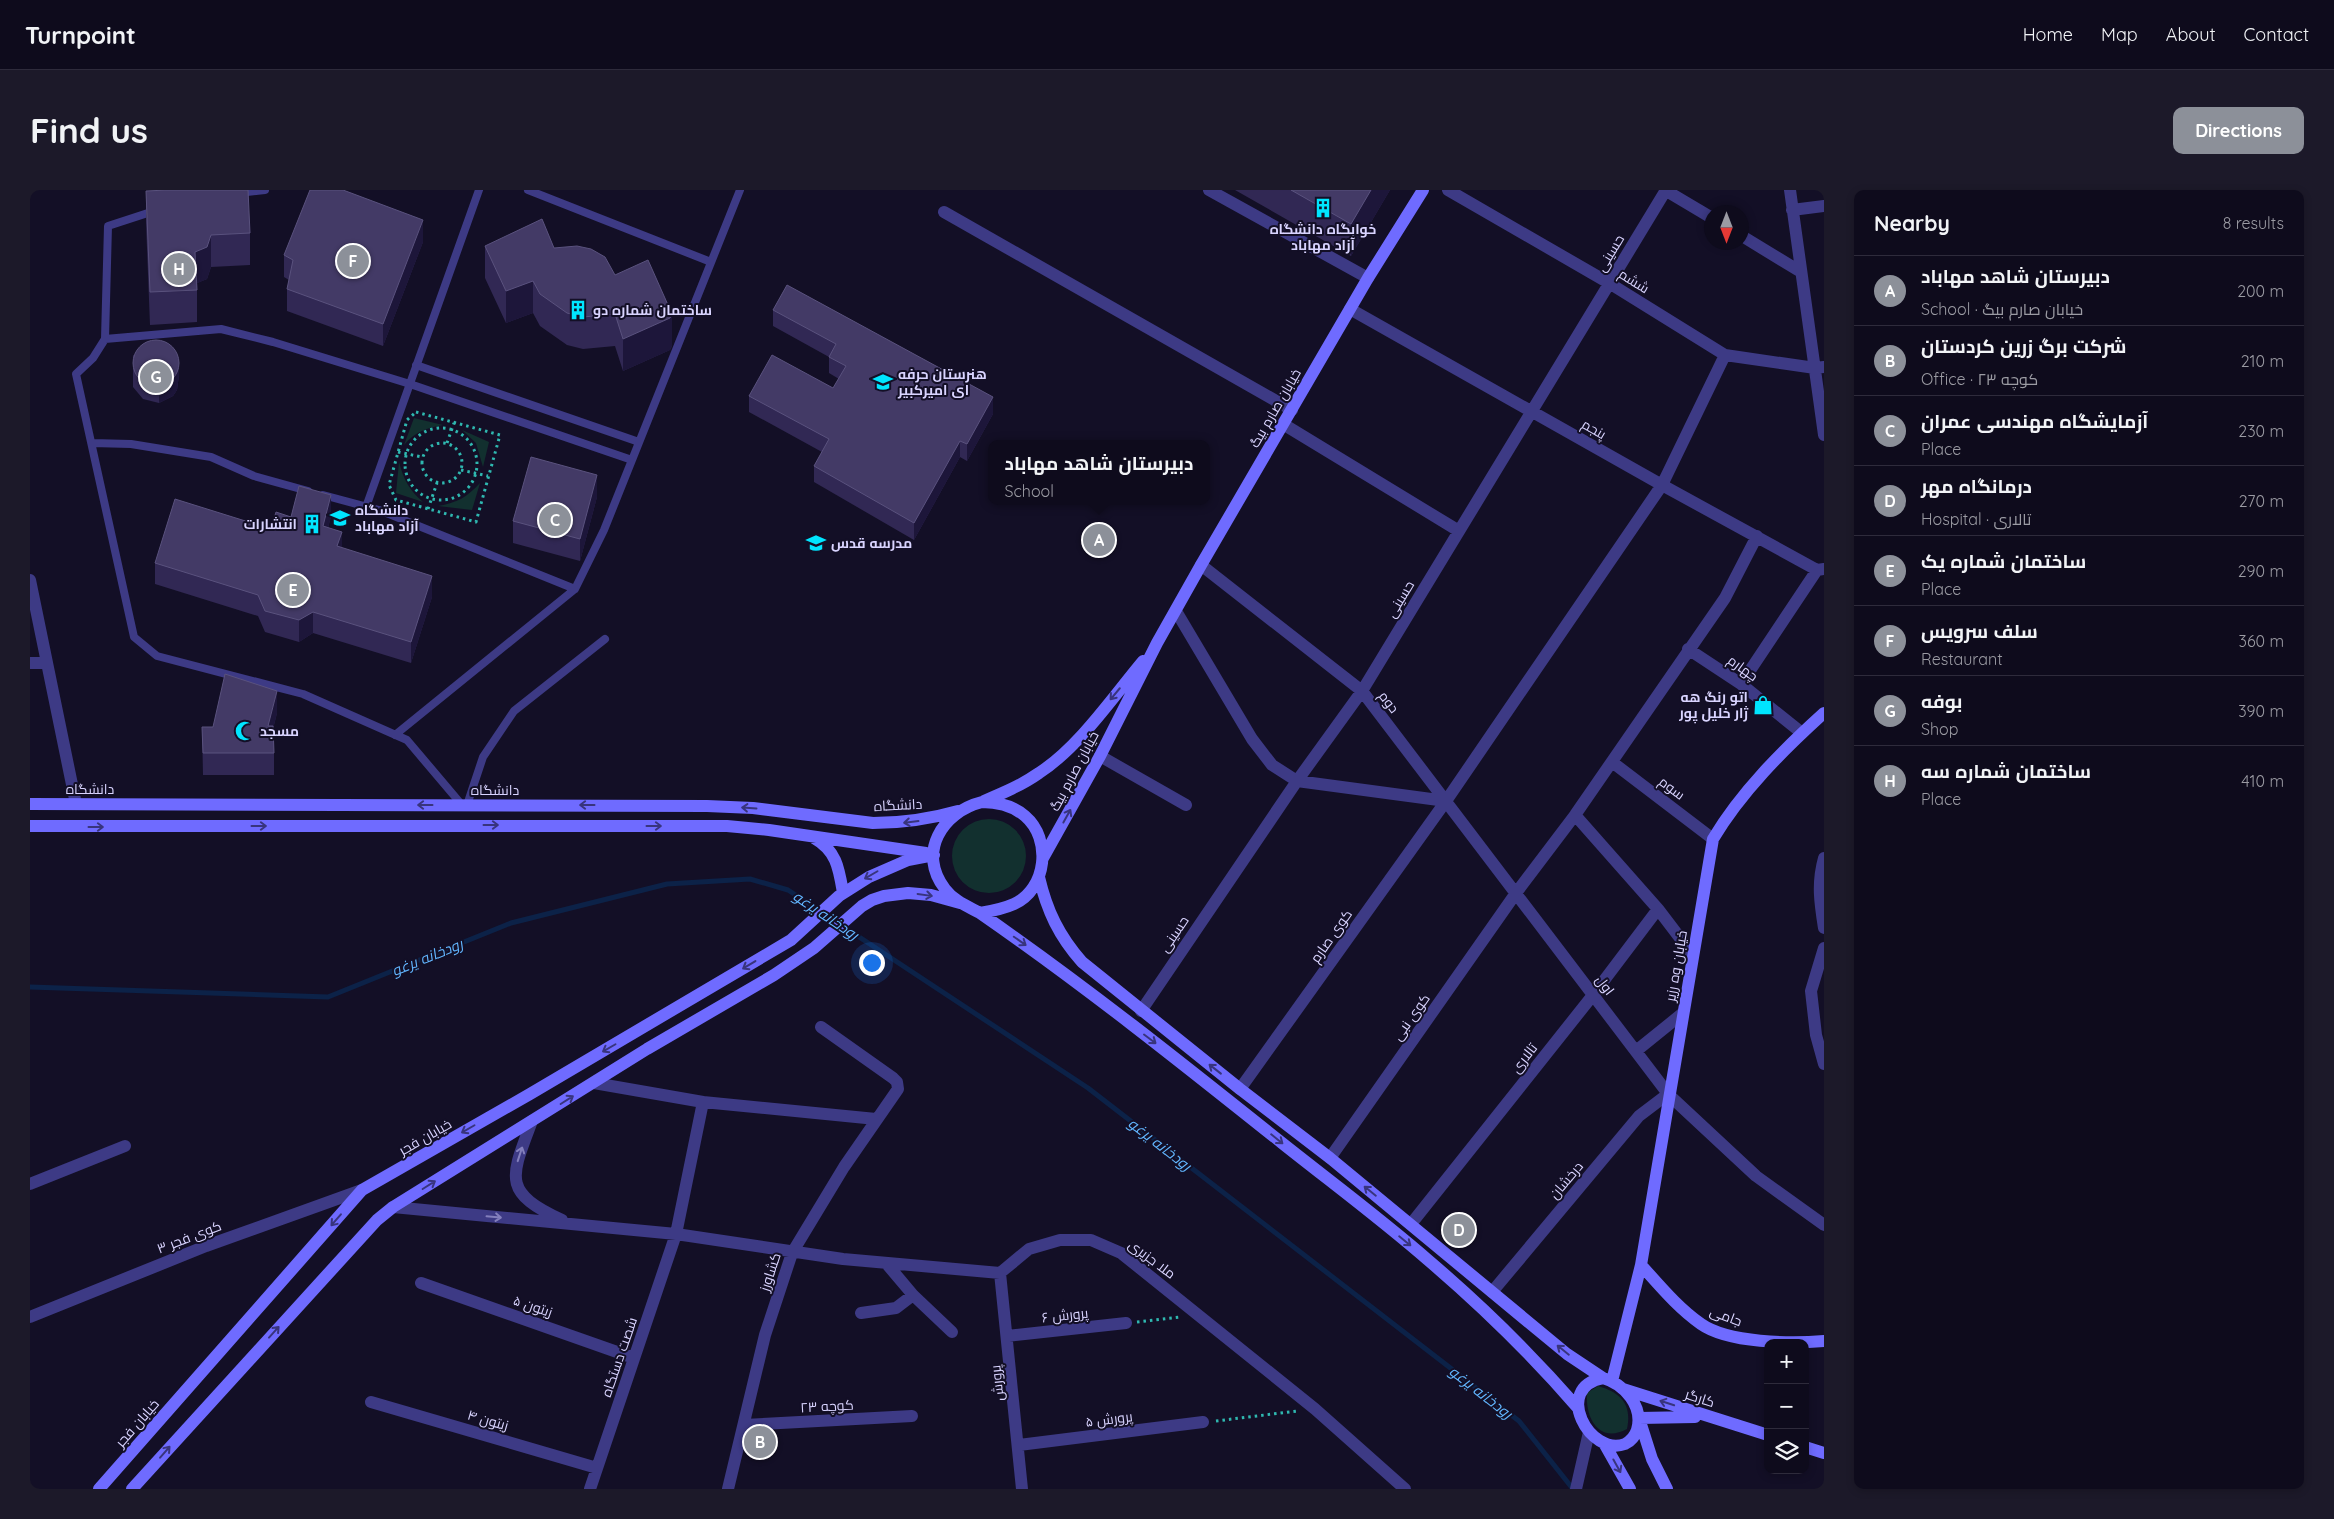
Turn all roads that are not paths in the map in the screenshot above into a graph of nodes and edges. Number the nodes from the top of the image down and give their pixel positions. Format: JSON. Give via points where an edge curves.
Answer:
{"nodes":[{"id":1,"x":265,"y":190,"type":"edge"},
{"id":2,"x":478,"y":190,"type":"edge"},
{"id":3,"x":528,"y":190,"type":"edge"},
{"id":4,"x":740,"y":190,"type":"edge"},
{"id":5,"x":1209,"y":190,"type":"edge"},
{"id":6,"x":1423,"y":190,"type":"edge"},
{"id":7,"x":1448,"y":190,"type":"edge"},
{"id":8,"x":1665,"y":190,"type":"edge"},
{"id":9,"x":1790,"y":190,"type":"edge"},
{"id":10,"x":227,"y":195,"type":"edge"},
{"id":11,"x":1824,"y":206,"type":"edge"},
{"id":12,"x":162,"y":208,"type":"edge"},
{"id":13,"x":1792,"y":210,"type":"junction"},
{"id":14,"x":944,"y":212,"type":"dead end"},
{"id":15,"x":1704,"y":213,"type":"edge"},
{"id":16,"x":1749,"y":240,"type":"edge"},
{"id":17,"x":711,"y":262,"type":"junction"},
{"id":18,"x":1801,"y":272,"type":"junction"},
{"id":19,"x":1368,"y":278,"type":"junction"},
{"id":20,"x":1609,"y":283,"type":"junction"},
{"id":21,"x":1350,"y":309,"type":"junction"},
{"id":22,"x":105,"y":339,"type":"junction"},
{"id":23,"x":1725,"y":355,"type":"junction"},
{"id":24,"x":416,"y":366,"type":"junction"},
{"id":25,"x":1820,"y":368,"type":"edge"},
{"id":26,"x":410,"y":384,"type":"junction"},
{"id":27,"x":1822,"y":409,"type":"edge"},
{"id":28,"x":1292,"y":410,"type":"junction"},
{"id":29,"x":1532,"y":410,"type":"junction"},
{"id":30,"x":1284,"y":424,"type":"junction"},
{"id":31,"x":1824,"y":436,"type":"edge"},
{"id":32,"x":639,"y":442,"type":"junction"},
{"id":33,"x":92,"y":443,"type":"junction"},
{"id":34,"x":632,"y":460,"type":"junction"},
{"id":35,"x":1662,"y":485,"type":"junction"},
{"id":36,"x":366,"y":507,"type":"junction"},
{"id":37,"x":1459,"y":531,"type":"junction"},
{"id":38,"x":1757,"y":536,"type":"junction"},
{"id":39,"x":1201,"y":565,"type":"junction"},
{"id":40,"x":1821,"y":570,"type":"edge"},
{"id":41,"x":30,"y":580,"type":"edge"},
{"id":42,"x":574,"y":589,"type":"junction"},
{"id":43,"x":1176,"y":610,"type":"junction"},
{"id":44,"x":605,"y":639,"type":"dead end"},
{"id":45,"x":1157,"y":644,"type":"junction"},
{"id":46,"x":1688,"y":649,"type":"junction"},
{"id":47,"x":30,"y":663,"type":"edge"},
{"id":48,"x":47,"y":663,"type":"junction"},
{"id":49,"x":1741,"y":684,"type":"junction"},
{"id":50,"x":1362,"y":691,"type":"junction"},
{"id":51,"x":1824,"y":713,"type":"edge"},
{"id":52,"x":1802,"y":733,"type":"junction"},
{"id":53,"x":395,"y":735,"type":"junction"},
{"id":54,"x":1100,"y":756,"type":"junction"},
{"id":55,"x":1612,"y":762,"type":"junction"},
{"id":56,"x":1297,"y":781,"type":"junction"},
{"id":57,"x":1446,"y":801,"type":"junction"},
{"id":58,"x":982,"y":802,"type":"junction"},
{"id":59,"x":30,"y":804,"type":"edge"},
{"id":60,"x":76,"y":804,"type":"junction"},
{"id":61,"x":465,"y":805,"type":"junction"},
{"id":62,"x":1186,"y":805,"type":"dead end"},
{"id":63,"x":958,"y":811,"type":"junction"},
{"id":64,"x":1575,"y":816,"type":"junction"},
{"id":65,"x":30,"y":826,"type":"edge"},
{"id":66,"x":75,"y":827,"type":"junction"},
{"id":67,"x":812,"y":837,"type":"junction"},
{"id":68,"x":1713,"y":839,"type":"junction"},
{"id":69,"x":934,"y":854,"type":"junction"},
{"id":70,"x":1043,"y":858,"type":"junction"},
{"id":71,"x":1824,"y":858,"type":"edge"},
{"id":72,"x":1039,"y":876,"type":"junction"},
{"id":73,"x":1516,"y":893,"type":"junction"},
{"id":74,"x":841,"y":895,"type":"junction"},
{"id":75,"x":960,"y":903,"type":"junction"},
{"id":76,"x":1658,"y":909,"type":"junction"},
{"id":77,"x":980,"y":913,"type":"junction"},
{"id":78,"x":1824,"y":928,"type":"edge"},
{"id":79,"x":1824,"y":948,"type":"edge"},
{"id":80,"x":1693,"y":955,"type":"junction"},
{"id":81,"x":1593,"y":995,"type":"junction"},
{"id":82,"x":1141,"y":1011,"type":"junction"},
{"id":83,"x":1683,"y":1013,"type":"junction"},
{"id":84,"x":821,"y":1027,"type":"dead end"},
{"id":85,"x":1636,"y":1051,"type":"junction"},
{"id":86,"x":1824,"y":1064,"type":"edge"},
{"id":87,"x":594,"y":1083,"type":"junction"},
{"id":88,"x":1240,"y":1090,"type":"junction"},
{"id":89,"x":1669,"y":1094,"type":"junction"},
{"id":90,"x":703,"y":1102,"type":"junction"},
{"id":91,"x":876,"y":1119,"type":"junction"},
{"id":92,"x":532,"y":1121,"type":"junction"},
{"id":93,"x":125,"y":1146,"type":"dead end"},
{"id":94,"x":1330,"y":1158,"type":"junction"},
{"id":95,"x":30,"y":1184,"type":"edge"},
{"id":96,"x":362,"y":1190,"type":"junction"},
{"id":97,"x":393,"y":1207,"type":"junction"},
{"id":98,"x":572,"y":1224,"type":"junction"},
{"id":99,"x":1411,"y":1224,"type":"junction"},
{"id":100,"x":1824,"y":1225,"type":"edge"},
{"id":101,"x":676,"y":1234,"type":"junction"},
{"id":102,"x":792,"y":1253,"type":"junction"},
{"id":103,"x":886,"y":1263,"type":"junction"},
{"id":104,"x":1641,"y":1265,"type":"junction"},
{"id":105,"x":1000,"y":1274,"type":"junction"},
{"id":106,"x":421,"y":1283,"type":"dead end"},
{"id":107,"x":1492,"y":1292,"type":"junction"},
{"id":108,"x":913,"y":1295,"type":"junction"},
{"id":109,"x":861,"y":1313,"type":"dead end"},
{"id":110,"x":30,"y":1317,"type":"edge"},
{"id":111,"x":1126,"y":1323,"type":"road end"},
{"id":112,"x":952,"y":1332,"type":"dead end"},
{"id":113,"x":1007,"y":1336,"type":"junction"},
{"id":114,"x":1824,"y":1341,"type":"edge"},
{"id":115,"x":634,"y":1358,"type":"junction"},
{"id":116,"x":1607,"y":1380,"type":"junction"},
{"id":117,"x":1623,"y":1389,"type":"junction"},
{"id":118,"x":371,"y":1402,"type":"dead end"},
{"id":119,"x":1578,"y":1408,"type":"junction"},
{"id":120,"x":912,"y":1416,"type":"dead end"},
{"id":121,"x":1638,"y":1418,"type":"junction"},
{"id":122,"x":1710,"y":1418,"type":"junction"},
{"id":123,"x":1203,"y":1422,"type":"road end"},
{"id":124,"x":744,"y":1425,"type":"junction"},
{"id":125,"x":1589,"y":1432,"type":"junction"},
{"id":126,"x":1764,"y":1435,"type":"edge"},
{"id":127,"x":1604,"y":1443,"type":"junction"},
{"id":128,"x":1019,"y":1445,"type":"junction"},
{"id":129,"x":1809,"y":1448,"type":"edge"},
{"id":130,"x":1824,"y":1453,"type":"edge"},
{"id":131,"x":597,"y":1468,"type":"junction"},
{"id":132,"x":1577,"y":1485,"type":"edge"},
{"id":133,"x":98,"y":1489,"type":"edge"},
{"id":134,"x":132,"y":1489,"type":"edge"},
{"id":135,"x":590,"y":1489,"type":"edge"},
{"id":136,"x":728,"y":1489,"type":"edge"},
{"id":137,"x":1022,"y":1489,"type":"edge"},
{"id":138,"x":1405,"y":1489,"type":"edge"},
{"id":139,"x":1630,"y":1489,"type":"edge"},
{"id":140,"x":1667,"y":1489,"type":"edge"}],
"edges":[{"from":1,"to":10,"type":"lane"},
{"from":2,"to":24,"type":"lane"},
{"from":3,"to":17,"type":"lane"},
{"from":4,"to":17,"type":"lane"},
{"from":5,"to":19,"type":"street"},
{"from":6,"to":19,"type":"main road","name":"خیابان صارم بیگ"},
{"from":7,"to":20,"type":"street","name":"ششم"},
{"from":8,"to":15,"type":"street"},
{"from":8,"to":20,"type":"street","name":"حسینی"},
{"from":9,"to":13,"type":"street"},
{"from":11,"to":13,"type":"street"},
{"from":12,"to":22,"type":"lane","via":[[108,226]]},
{"from":13,"to":18,"type":"street"},
{"from":14,"to":28,"type":"street"},
{"from":16,"to":18,"type":"street"},
{"from":17,"to":32,"type":"lane"},
{"from":18,"to":25,"type":"street"},
{"from":19,"to":21,"type":"main road","name":"خیابان صارم بیگ"},
{"from":20,"to":23,"type":"street","name":"ششم"},
{"from":20,"to":29,"type":"street","name":"حسینی"},
{"from":21,"to":28,"type":"main road","name":"خیابان صارم بیگ"},
{"from":21,"to":29,"type":"street","name":"پنجم"},
{"from":22,"to":26,"type":"lane","via":[[221,329]]},
{"from":22,"to":33,"type":"lane","via":[[93,358],[76,374]]},
{"from":23,"to":25,"type":"street","name":"ششم"},
{"from":23,"to":35,"type":"street","name":"کوی صارم"},
{"from":24,"to":26,"type":"lane"},
{"from":24,"to":32,"type":"lane"},
{"from":25,"to":27,"type":"street"},
{"from":26,"to":34,"type":"lane"},
{"from":26,"to":36,"type":"lane"},
{"from":27,"to":31,"type":"street"},
{"from":28,"to":30,"type":"main road","name":"خیابان صارم بیگ"},
{"from":29,"to":35,"type":"street","name":"پنجم"},
{"from":29,"to":37,"type":"street","name":"حسینی"},
{"from":30,"to":37,"type":"street"},
{"from":30,"to":39,"type":"main road","name":"خیابان صارم بیگ"},
{"from":32,"to":34,"type":"lane"},
{"from":33,"to":36,"type":"lane","via":[[131,444],[211,457],[254,476]]},
{"from":33,"to":53,"type":"lane","via":[[134,637],[157,656],[303,694]]},
{"from":34,"to":42,"type":"lane","via":[[604,530]]},
{"from":35,"to":38,"type":"street","name":"پنجم"},
{"from":35,"to":57,"type":"street","name":"کوی صارم"},
{"from":36,"to":42,"type":"lane"},
{"from":37,"to":50,"type":"street","name":"حسینی"},
{"from":38,"to":40,"type":"street","name":"پنجم"},
{"from":38,"to":46,"type":"street","name":"کوی نبی","via":[[1725,598]]},
{"from":39,"to":43,"type":"main road","name":"خیابان صارم بیگ"},
{"from":39,"to":50,"type":"street","name":"دوم"},
{"from":40,"to":49,"type":"street"},
{"from":41,"to":48,"type":"street"},
{"from":42,"to":53,"type":"lane"},
{"from":43,"to":45,"type":"main road","name":"خیابان صارم بیگ"},
{"from":43,"to":56,"type":"street","via":[[1252,739],[1272,765]]},
{"from":44,"to":61,"type":"lane","via":[[514,711],[483,757]]},
{"from":45,"to":54,"type":"main road","name":"خیابان صارم بیگ"},
{"from":45,"to":58,"type":"main road","name":"خیابان صارم بیگ","one_way":true,"via":[[1069,749],[1040,773]]},
{"from":46,"to":49,"type":"street","name":"چهارم"},
{"from":46,"to":55,"type":"street","name":"کوی نبی"},
{"from":47,"to":48,"type":"street"},
{"from":48,"to":60,"type":"street"},
{"from":49,"to":52,"type":"street","name":"چهارم"},
{"from":50,"to":56,"type":"street","name":"حسینی"},
{"from":50,"to":57,"type":"street","name":"دوم"},
{"from":51,"to":52,"type":"main road","name":"خیابان وه رزیر"},
{"from":52,"to":68,"type":"main road","name":"خیابان وه رزیر","via":[[1728,813]]},
{"from":53,"to":61,"type":"lane","via":[[407,740]]},
{"from":54,"to":62,"type":"street"},
{"from":70,"to":54,"type":"main road","name":"خیابان صارم بیگ","one_way":true},
{"from":55,"to":64,"type":"street","name":"کوی نبی"},
{"from":55,"to":68,"type":"street","name":"سوم"},
{"from":56,"to":57,"type":"street"},
{"from":56,"to":82,"type":"street","name":"حسینی"},
{"from":57,"to":73,"type":"street","name":"دوم"},
{"from":57,"to":88,"type":"street","name":"کوی صارم"},
{"from":58,"to":63,"type":"main road"},
{"from":58,"to":70,"type":"main road","via":[[998,802],[1026,816],[1038,836]]},
{"from":59,"to":60,"type":"main road","name":"دانشگاه"},
{"from":61,"to":60,"type":"main road","name":"دانشگاه","one_way":true},
{"from":60,"to":66,"type":"main road"},
{"from":63,"to":61,"type":"main road","name":"دانشگاه","one_way":true,"via":[[926,820],[873,823],[753,808]]},
{"from":63,"to":69,"type":"main road","via":[[941,830]]},
{"from":64,"to":73,"type":"street","name":"کوی نبی"},
{"from":64,"to":76,"type":"street"},
{"from":65,"to":66,"type":"main road"},
{"from":66,"to":67,"type":"main road","one_way":true,"via":[[692,826],[769,830]]},
{"from":67,"to":69,"type":"main road"},
{"from":67,"to":74,"type":"main road","via":[[832,852],[837,862]]},
{"from":68,"to":80,"type":"main road","name":"خیابان وه رزیر"},
{"from":69,"to":74,"type":"main road","name":"خیابان فجر","one_way":true,"via":[[880,870]]},
{"from":69,"to":75,"type":"main road","via":[[940,882]]},
{"from":70,"to":72,"type":"main road"},
{"from":71,"to":78,"type":"street","via":[[1819,877],[1819,903]]},
{"from":72,"to":77,"type":"main road","via":[[1030,892],[1015,904]]},
{"from":72,"to":82,"type":"main road","via":[[1045,903],[1067,945],[1082,962]]},
{"from":73,"to":81,"type":"street","name":"اول"},
{"from":73,"to":94,"type":"street","name":"کوی نبی"},
{"from":74,"to":96,"type":"main road","name":"خیابان فجر","one_way":true,"via":[[791,940]]},
{"from":75,"to":77,"type":"main road"},
{"from":87,"to":75,"type":"main road","one_way":true,"via":[[814,948],[862,906],[884,896],[908,893],[932,895]]},
{"from":76,"to":80,"type":"street"},
{"from":76,"to":81,"type":"street","name":"تالاری"},
{"from":77,"to":119,"type":"main road","one_way":true,"via":[[1174,1057],[1427,1259],[1508,1333]]},
{"from":79,"to":86,"type":"street","via":[[1811,991],[1816,1035]]},
{"from":80,"to":83,"type":"main road","name":"خیابان وه رزیر"},
{"from":81,"to":85,"type":"street","name":"اول"},
{"from":81,"to":99,"type":"street","name":"تالاری"},
{"from":88,"to":82,"type":"main road","one_way":true},
{"from":83,"to":85,"type":"street"},
{"from":83,"to":89,"type":"main road","name":"خیابان وه رزیر"},
{"from":84,"to":91,"type":"street","name":"کشاورز","via":[[898,1082],[898,1089]]},
{"from":85,"to":89,"type":"street","name":"اول"},
{"from":87,"to":90,"type":"street"},
{"from":92,"to":87,"type":"main road","one_way":true},
{"from":88,"to":94,"type":"main road"},
{"from":89,"to":100,"type":"street","name":"اول","via":[[1756,1176]]},
{"from":89,"to":104,"type":"main road","name":"خیابان وه رزیر"},
{"from":89,"to":107,"type":"street","name":"درخشان","via":[[1638,1116]]},
{"from":90,"to":91,"type":"street"},
{"from":90,"to":101,"type":"street","name":"شصت دستگاه"},
{"from":91,"to":102,"type":"street","name":"کشاورز"},
{"from":97,"to":92,"type":"main road","one_way":true},
{"from":98,"to":92,"type":"street","one_way":true,"via":[[531,1204],[518,1191],[517,1164]]},
{"from":93,"to":95,"type":"street"},
{"from":99,"to":94,"type":"main road","one_way":true},
{"from":96,"to":110,"type":"street","name":"کوی فجر ۳","via":[[206,1246]]},
{"from":96,"to":133,"type":"main road","name":"خیابان فجر","one_way":true},
{"from":97,"to":98,"type":"street","one_way":true},
{"from":134,"to":97,"type":"main road","one_way":true,"via":[[377,1220]]},
{"from":98,"to":101,"type":"street"},
{"from":99,"to":107,"type":"main road"},
{"from":101,"to":102,"type":"street"},
{"from":101,"to":115,"type":"street","name":"شصت دستگاه"},
{"from":102,"to":103,"type":"street"},
{"from":102,"to":124,"type":"street","name":"کشاورز","via":[[766,1335]]},
{"from":103,"to":105,"type":"street"},
{"from":103,"to":108,"type":"street"},
{"from":104,"to":114,"type":"main road","name":"جامی","via":[[1672,1300],[1703,1325],[1745,1340]]},
{"from":104,"to":116,"type":"main road","name":"خیابان وه رزیر"},
{"from":105,"to":113,"type":"street","name":"پرورش"},
{"from":105,"to":138,"type":"street","name":"ملا جزیری","via":[[1029,1249],[1060,1240],[1091,1240],[1121,1253],[1315,1409]]},
{"from":106,"to":115,"type":"street","name":"زیتون ۵"},
{"from":116,"to":107,"type":"main road","one_way":true,"via":[[1567,1354]]},
{"from":108,"to":109,"type":"street","via":[[896,1308]]},
{"from":108,"to":112,"type":"street"},
{"from":111,"to":113,"type":"street","name":"پرورش ۶"},
{"from":113,"to":128,"type":"street","name":"پرورش"},
{"from":115,"to":131,"type":"street","name":"شصت دستگاه"},
{"from":116,"to":117,"type":"main road"},
{"from":116,"to":119,"type":"main road","via":[[1585,1384]]},
{"from":117,"to":121,"type":"main road","via":[[1633,1401]]},
{"from":122,"to":117,"type":"main road","name":"کارگر","one_way":true},
{"from":118,"to":131,"type":"street","name":"زیتون ۴"},
{"from":119,"to":125,"type":"main road"},
{"from":120,"to":124,"type":"street","name":"کوچه ۲۳"},
{"from":121,"to":122,"type":"main road"},
{"from":121,"to":127,"type":"main road","via":[[1635,1435],[1630,1441],[1617,1445]]},
{"from":121,"to":140,"type":"main road","via":[[1652,1459]]},
{"from":122,"to":126,"type":"main road","name":"کارگر"},
{"from":123,"to":128,"type":"street","name":"پرورش ۵"},
{"from":124,"to":136,"type":"street","name":"کشاورز"},
{"from":125,"to":127,"type":"main road"},
{"from":125,"to":132,"type":"street"},
{"from":127,"to":139,"type":"main road","one_way":true},
{"from":128,"to":137,"type":"street","name":"پرورش"},
{"from":129,"to":130,"type":"main road"},
{"from":131,"to":135,"type":"street","name":"شصت دستگاه"}]}
